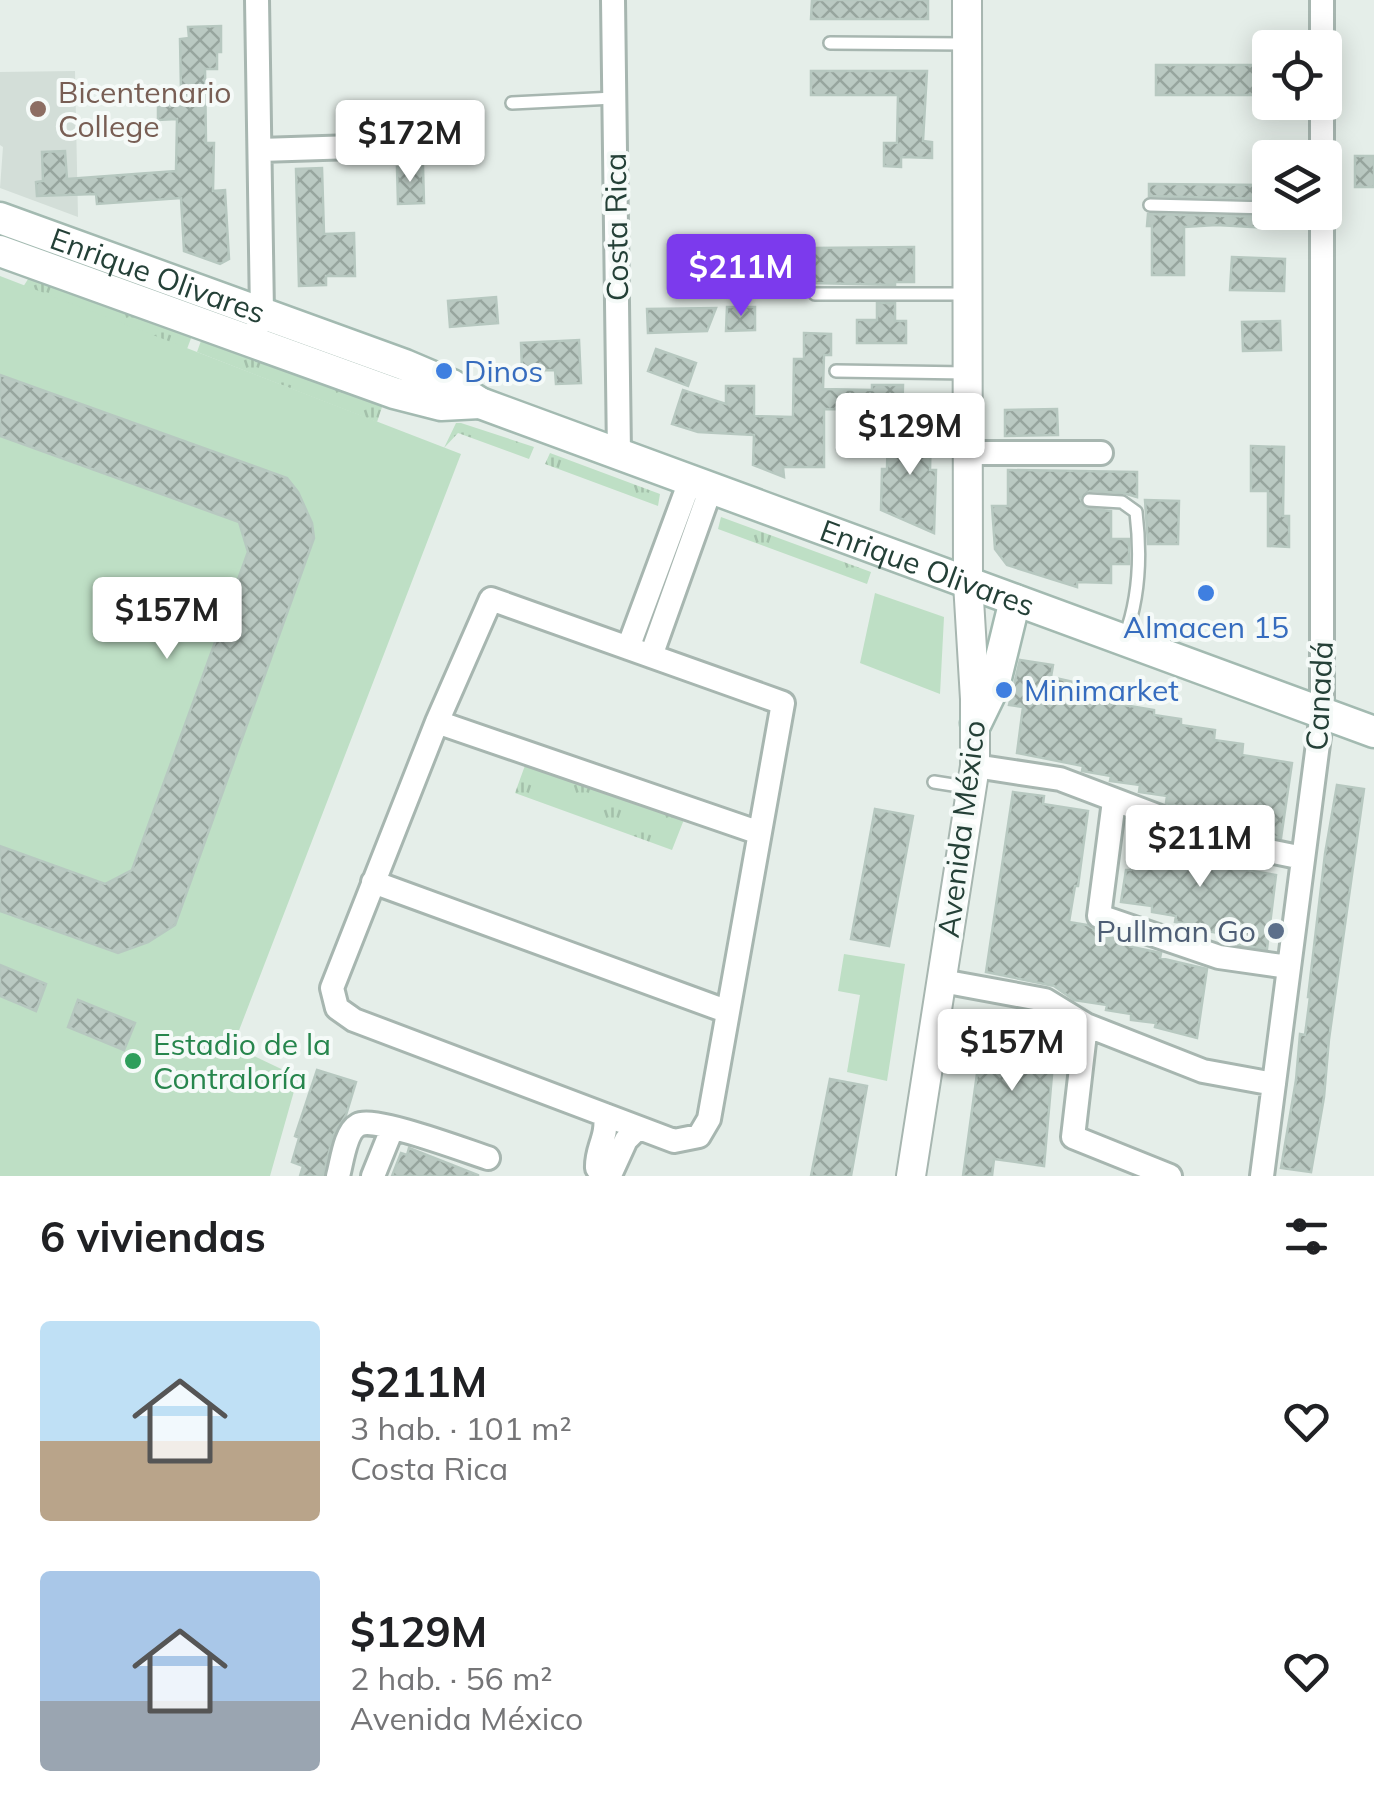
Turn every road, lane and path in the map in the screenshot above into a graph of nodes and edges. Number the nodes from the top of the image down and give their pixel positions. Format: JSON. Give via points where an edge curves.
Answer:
{"nodes":[{"id":1,"x":257,"y":0,"type":"edge"},
{"id":2,"x":613,"y":0,"type":"edge"},
{"id":3,"x":967,"y":0,"type":"edge"},
{"id":4,"x":1322,"y":0,"type":"edge"},
{"id":5,"x":1322,"y":30,"type":"edge"},
{"id":6,"x":830,"y":44,"type":"dead end"},
{"id":7,"x":967,"y":44,"type":"junction"},
{"id":8,"x":614,"y":98,"type":"junction"},
{"id":9,"x":512,"y":103,"type":"dead end"},
{"id":10,"x":417,"y":146,"type":"dead end"},
{"id":11,"x":260,"y":150,"type":"junction"},
{"id":12,"x":1150,"y":205,"type":"dead end"},
{"id":13,"x":1252,"y":208,"type":"edge"},
{"id":14,"x":0,"y":218,"type":"edge"},
{"id":15,"x":1322,"y":230,"type":"edge"},
{"id":16,"x":0,"y":251,"type":"edge"},
{"id":17,"x":814,"y":294,"type":"dead end"},
{"id":18,"x":967,"y":294,"type":"junction"},
{"id":19,"x":262,"y":313,"type":"junction"},
{"id":20,"x":254,"y":344,"type":"junction"},
{"id":21,"x":836,"y":371,"type":"dead end"},
{"id":22,"x":968,"y":373,"type":"junction"},
{"id":23,"x":480,"y":403,"type":"junction"},
{"id":24,"x":968,"y":453,"type":"junction"},
{"id":25,"x":619,"y":454,"type":"junction"},
{"id":26,"x":1101,"y":454,"type":"dead end"},
{"id":27,"x":701,"y":484,"type":"junction"},
{"id":28,"x":1089,"y":500,"type":"dead end"},
{"id":29,"x":968,"y":583,"type":"junction"},
{"id":30,"x":1015,"y":600,"type":"junction"},
{"id":31,"x":1124,"y":640,"type":"junction"},
{"id":32,"x":628,"y":648,"type":"junction"},
{"id":33,"x":651,"y":656,"type":"junction"},
{"id":34,"x":1322,"y":713,"type":"junction"},
{"id":35,"x":437,"y":722,"type":"junction"},
{"id":36,"x":976,"y":723,"type":"junction"},
{"id":37,"x":1374,"y":732,"type":"edge"},
{"id":38,"x":973,"y":777,"type":"junction"},
{"id":39,"x":934,"y":782,"type":"dead end"},
{"id":40,"x":1114,"y":801,"type":"junction"},
{"id":41,"x":758,"y":832,"type":"junction"},
{"id":42,"x":1303,"y":858,"type":"junction"},
{"id":43,"x":373,"y":882,"type":"junction"},
{"id":44,"x":1289,"y":967,"type":"junction"},
{"id":45,"x":942,"y":981,"type":"junction"},
{"id":46,"x":726,"y":1011,"type":"junction"},
{"id":47,"x":1086,"y":1024,"type":"junction"},
{"id":48,"x":1274,"y":1084,"type":"junction"},
{"id":49,"x":605,"y":1115,"type":"junction"},
{"id":50,"x":638,"y":1128,"type":"junction"},
{"id":51,"x":392,"y":1129,"type":"junction"},
{"id":52,"x":488,"y":1158,"type":"dead end"},
{"id":53,"x":338,"y":1176,"type":"edge"},
{"id":54,"x":373,"y":1176,"type":"edge"},
{"id":55,"x":911,"y":1176,"type":"edge"},
{"id":56,"x":1170,"y":1176,"type":"edge"},
{"id":57,"x":1262,"y":1176,"type":"edge"}],
"edges":[{"from":1,"to":11,"type":"street"},
{"from":2,"to":8,"type":"street","name":"Costa Rica"},
{"from":3,"to":7,"type":"street","name":"Avenida México"},
{"from":4,"to":5,"type":"street"},
{"from":6,"to":7,"type":"lane"},
{"from":7,"to":18,"type":"street","name":"Avenida México"},
{"from":8,"to":9,"type":"lane"},
{"from":8,"to":25,"type":"street","name":"Costa Rica"},
{"from":10,"to":11,"type":"street"},
{"from":11,"to":19,"type":"street"},
{"from":12,"to":13,"type":"lane"},
{"from":14,"to":19,"type":"main road","name":"Enrique Olivares"},
{"from":15,"to":34,"type":"street","name":"Canadá"},
{"from":16,"to":20,"type":"main road","name":"Enrique Olivares"},
{"from":17,"to":18,"type":"lane"},
{"from":18,"to":22,"type":"street","name":"Avenida México"},
{"from":19,"to":20,"type":"street"},
{"from":19,"to":23,"type":"main road","name":"Enrique Olivares","via":[[405,365]]},
{"from":20,"to":23,"type":"main road","name":"Enrique Olivares","via":[[420,401]]},
{"from":21,"to":22,"type":"lane"},
{"from":22,"to":24,"type":"street","name":"Avenida México"},
{"from":23,"to":25,"type":"main road","name":"Enrique Olivares"},
{"from":24,"to":26,"type":"street"},
{"from":24,"to":29,"type":"street","name":"Avenida México"},
{"from":25,"to":27,"type":"main road","name":"Enrique Olivares"},
{"from":27,"to":29,"type":"main road","name":"Enrique Olivares"},
{"from":27,"to":32,"type":"street"},
{"from":27,"to":33,"type":"street"},
{"from":28,"to":31,"type":"lane","via":[[1122,502],[1136,512],[1136,594]]},
{"from":29,"to":30,"type":"main road","name":"Enrique Olivares"},
{"from":29,"to":36,"type":"street","name":"Avenida México"},
{"from":30,"to":31,"type":"main road","name":"Enrique Olivares"},
{"from":30,"to":36,"type":"main road","via":[[994,686]]},
{"from":31,"to":34,"type":"main road","name":"Enrique Olivares"},
{"from":32,"to":33,"type":"street"},
{"from":32,"to":35,"type":"street","via":[[491,599]]},
{"from":33,"to":41,"type":"street","via":[[783,703]]},
{"from":34,"to":37,"type":"main road","name":"Enrique Olivares"},
{"from":34,"to":42,"type":"street","name":"Canadá"},
{"from":35,"to":41,"type":"street"},
{"from":35,"to":43,"type":"street"},
{"from":36,"to":38,"type":"street","name":"Avenida México"},
{"from":38,"to":39,"type":"lane"},
{"from":38,"to":40,"type":"street","via":[[1060,779]]},
{"from":38,"to":45,"type":"street","name":"Avenida México"},
{"from":40,"to":42,"type":"street","via":[[1226,842]]},
{"from":40,"to":44,"type":"street","via":[[1099,916],[1218,957]]},
{"from":41,"to":46,"type":"street"},
{"from":42,"to":44,"type":"street","name":"Canadá"},
{"from":43,"to":46,"type":"street"},
{"from":43,"to":49,"type":"street","via":[[332,988],[337,1008]]},
{"from":44,"to":48,"type":"street","name":"Canadá"},
{"from":45,"to":47,"type":"street","via":[[1045,1000]]},
{"from":45,"to":55,"type":"street","name":"Avenida México"},
{"from":46,"to":50,"type":"street","via":[[709,1119],[699,1136],[674,1141]]},
{"from":47,"to":48,"type":"street","via":[[1203,1071]]},
{"from":47,"to":56,"type":"street","via":[[1073,1137]]},
{"from":48,"to":57,"type":"street","name":"Canadá"},
{"from":49,"to":50,"type":"street"},
{"from":49,"to":50,"type":"street","via":[[607,1131],[596,1159],[603,1175],[610,1175]]},
{"from":51,"to":52,"type":"street"},
{"from":51,"to":53,"type":"street","via":[[360,1123]]},
{"from":51,"to":54,"type":"street"}]}
